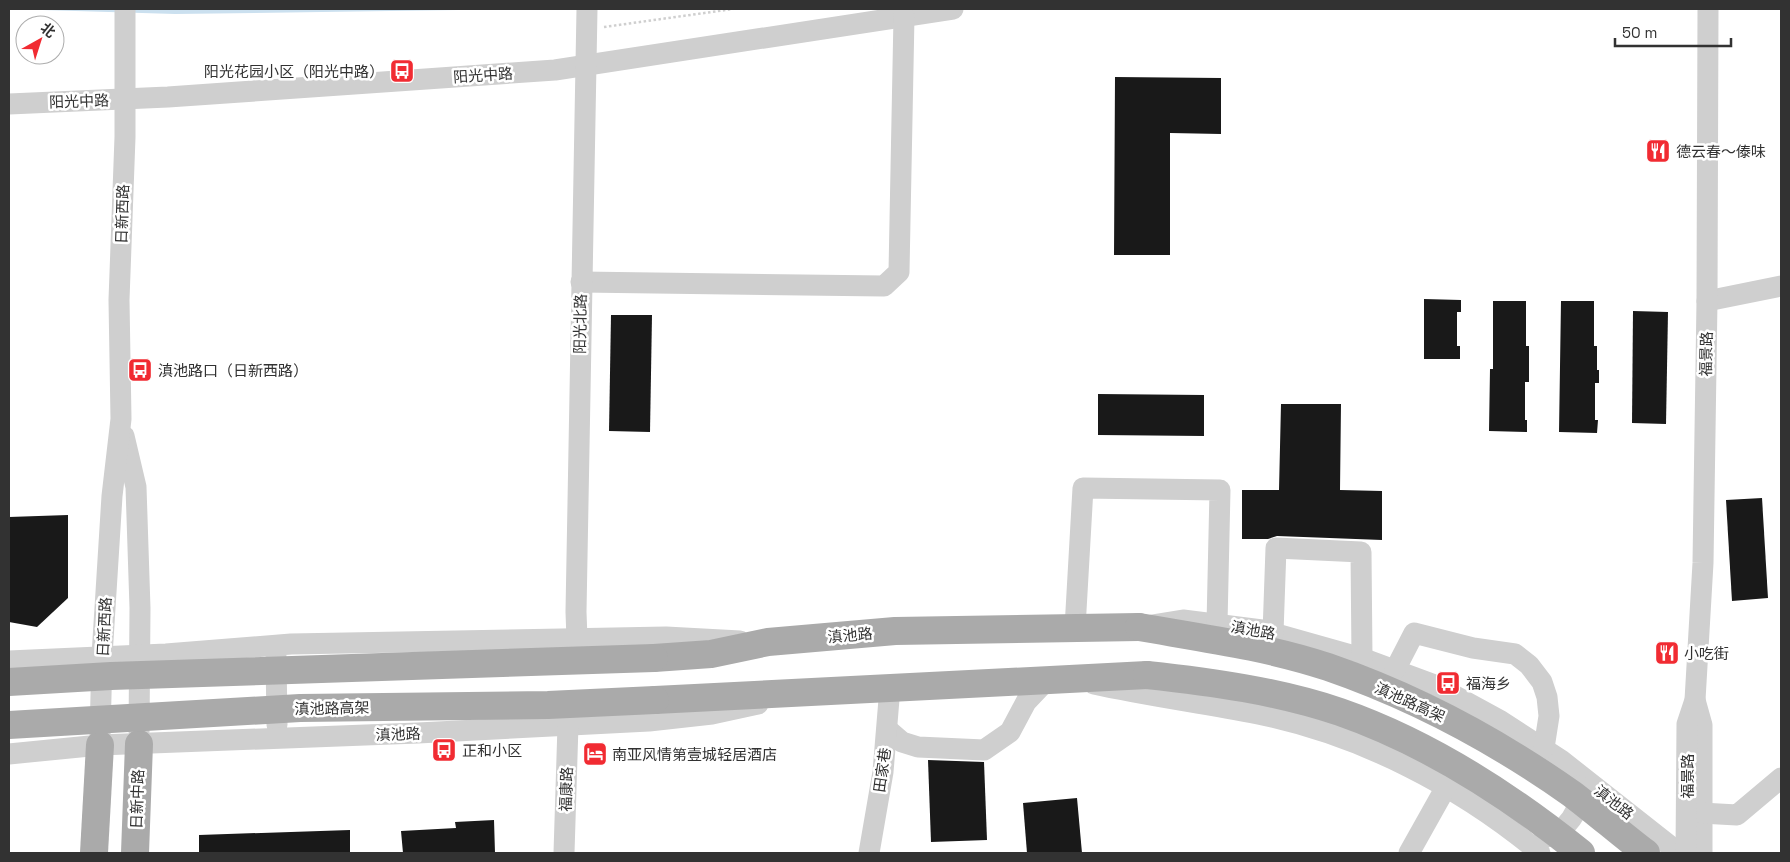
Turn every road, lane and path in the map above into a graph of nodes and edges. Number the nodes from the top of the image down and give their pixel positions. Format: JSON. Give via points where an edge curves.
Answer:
{"nodes":[{"id":1,"x":733,"y":9,"type":"edge"},
{"id":2,"x":953,"y":9,"type":"edge"},
{"id":3,"x":1708,"y":9,"type":"edge"},
{"id":4,"x":125,"y":15,"type":"edge"},
{"id":5,"x":904,"y":16,"type":"junction"},
{"id":6,"x":586,"y":18,"type":"edge"},
{"id":7,"x":585,"y":66,"type":"junction"},
{"id":8,"x":124,"y":99,"type":"junction"},
{"id":9,"x":9,"y":104,"type":"edge"},
{"id":10,"x":581,"y":282,"type":"junction"},
{"id":11,"x":1781,"y":286,"type":"edge"},
{"id":12,"x":1707,"y":301,"type":"junction"},
{"id":13,"x":121,"y":419,"type":"junction"},
{"id":14,"x":1217,"y":624,"type":"junction"},
{"id":15,"x":1140,"y":626,"type":"junction"},
{"id":16,"x":1075,"y":628,"type":"junction"},
{"id":17,"x":1273,"y":633,"type":"junction"},
{"id":18,"x":577,"y":638,"type":"junction"},
{"id":19,"x":768,"y":642,"type":"junction"},
{"id":20,"x":275,"y":645,"type":"junction"},
{"id":21,"x":139,"y":655,"type":"junction"},
{"id":22,"x":102,"y":656,"type":"junction"},
{"id":23,"x":1362,"y":658,"type":"junction"},
{"id":24,"x":9,"y":660,"type":"edge"},
{"id":25,"x":1395,"y":670,"type":"junction"},
{"id":26,"x":1079,"y":680,"type":"junction"},
{"id":27,"x":9,"y":682,"type":"edge"},
{"id":28,"x":1045,"y":682,"type":"junction"},
{"id":29,"x":890,"y":687,"type":"junction"},
{"id":30,"x":814,"y":691,"type":"junction"},
{"id":31,"x":655,"y":700,"type":"joint"},
{"id":32,"x":1695,"y":700,"type":"junction"},
{"id":33,"x":9,"y":725,"type":"edge"},
{"id":34,"x":568,"y":725,"type":"junction"},
{"id":35,"x":887,"y":729,"type":"junction"},
{"id":36,"x":278,"y":738,"type":"junction"},
{"id":37,"x":139,"y":744,"type":"junction"},
{"id":38,"x":100,"y":745,"type":"junction"},
{"id":39,"x":1544,"y":748,"type":"junction"},
{"id":40,"x":9,"y":754,"type":"edge"},
{"id":41,"x":1575,"y":771,"type":"junction"},
{"id":42,"x":1781,"y":778,"type":"edge"},
{"id":43,"x":1446,"y":787,"type":"junction"},
{"id":44,"x":1702,"y":813,"type":"junction"},
{"id":45,"x":1524,"y":839,"type":"junction"},
{"id":46,"x":94,"y":853,"type":"edge"},
{"id":47,"x":135,"y":853,"type":"edge"},
{"id":48,"x":564,"y":853,"type":"edge"},
{"id":49,"x":869,"y":853,"type":"edge"},
{"id":50,"x":1409,"y":853,"type":"edge"},
{"id":51,"x":1540,"y":853,"type":"edge"},
{"id":52,"x":1581,"y":853,"type":"edge"},
{"id":53,"x":1646,"y":853,"type":"edge"},
{"id":54,"x":1679,"y":853,"type":"edge"},
{"id":55,"x":1686,"y":853,"type":"edge"},
{"id":56,"x":1702,"y":853,"type":"edge"}],
"edges":[{"from":1,"to":6,"type":"path"},
{"from":2,"to":5,"type":"street","name":"阳光中路"},
{"from":3,"to":12,"type":"street","name":"福景路"},
{"from":4,"to":8,"type":"street","name":"日新西路"},
{"from":5,"to":7,"type":"street","name":"阳光中路"},
{"from":5,"to":10,"type":"street","via":[[899,272],[884,286]]},
{"from":6,"to":7,"type":"street","name":"阳光北路"},
{"from":7,"to":8,"type":"street","name":"阳光中路"},
{"from":7,"to":10,"type":"street","name":"阳光北路"},
{"from":8,"to":9,"type":"street","name":"阳光中路"},
{"from":8,"to":13,"type":"street","name":"日新西路","via":[[118,300]]},
{"from":10,"to":18,"type":"street","name":"阳光北路"},
{"from":11,"to":12,"type":"street"},
{"from":12,"to":32,"type":"street","name":"福景路","via":[[1703,563]]},
{"from":13,"to":21,"type":"street","name":"日新西路","via":[[136,487]]},
{"from":13,"to":22,"type":"street","name":"日新西路","via":[[112,496]]},
{"from":14,"to":15,"type":"street","name":"滇池路","via":[[1183,620]]},
{"from":14,"to":16,"type":"street","via":[[1220,490],[1083,488]]},
{"from":14,"to":17,"type":"street","name":"滇池路"},
{"from":15,"to":16,"type":"main road","name":"滇池路"},
{"from":15,"to":53,"type":"main road","name":"滇池路高架","bridge":true,"via":[[1327,667],[1415,701],[1463,726],[1564,789]]},
{"from":16,"to":19,"type":"main road","name":"滇池路","via":[[895,632]]},
{"from":17,"to":23,"type":"street","name":"滇池路"},
{"from":17,"to":23,"type":"street","via":[[1276,548],[1361,552]]},
{"from":18,"to":19,"type":"street","name":"滇池路","via":[[666,637]]},
{"from":18,"to":20,"type":"street","name":"滇池路"},
{"from":19,"to":27,"type":"main road","name":"滇池路","bridge":true,"via":[[711,654],[654,658],[121,675]]},
{"from":20,"to":21,"type":"street","name":"滇池路"},
{"from":20,"to":36,"type":"street"},
{"from":21,"to":22,"type":"street","name":"滇池路"},
{"from":21,"to":37,"type":"street","name":"日新西路"},
{"from":22,"to":24,"type":"street","name":"滇池路"},
{"from":22,"to":38,"type":"street","name":"日新西路"},
{"from":23,"to":25,"type":"street","name":"滇池路"},
{"from":25,"to":39,"type":"street","name":"滇池路","via":[[1443,689]]},
{"from":25,"to":39,"type":"street","via":[[1414,633],[1473,648],[1515,654],[1542,682],[1547,697],[1549,716]]},
{"from":26,"to":28,"type":"main road","name":"滇池路"},
{"from":26,"to":43,"type":"street","name":"滇池路","via":[[1148,696],[1259,714],[1397,760]]},
{"from":26,"to":52,"type":"main road","name":"滇池路","bridge":true,"via":[[1147,675],[1212,682],[1340,712],[1450,762],[1502,793]]},
{"from":28,"to":29,"type":"main road","name":"滇池路"},
{"from":28,"to":35,"type":"street","via":[[1026,702],[1010,732],[984,750],[918,747],[902,742]]},
{"from":29,"to":30,"type":"main road","name":"滇池路"},
{"from":29,"to":35,"type":"street","name":"田家巷"},
{"from":30,"to":31,"type":"main road","name":"滇池路"},
{"from":30,"to":34,"type":"street","name":"滇池路","via":[[712,714]]},
{"from":31,"to":33,"type":"main road","name":"滇池路高架","bridge":true,"via":[[548,705],[300,708]]},
{"from":32,"to":44,"type":"street","name":"福景路","via":[[1702,725]]},
{"from":32,"to":55,"type":"street","name":"福景路","via":[[1687,724]]},
{"from":34,"to":36,"type":"street","name":"滇池路"},
{"from":34,"to":48,"type":"street","name":"福康路"},
{"from":35,"to":49,"type":"street","name":"田家巷"},
{"from":36,"to":37,"type":"street","name":"滇池路"},
{"from":37,"to":38,"type":"street","name":"滇池路"},
{"from":37,"to":47,"type":"main road","name":"日新中路"},
{"from":38,"to":40,"type":"street","name":"滇池路"},
{"from":38,"to":46,"type":"main road"},
{"from":39,"to":41,"type":"street","name":"滇池路"},
{"from":41,"to":45,"type":"street","via":[[1580,798],[1568,824],[1552,836]]},
{"from":41,"to":54,"type":"street","name":"滇池路"},
{"from":42,"to":44,"type":"street","via":[[1737,815]]},
{"from":43,"to":45,"type":"street","name":"滇池路"},
{"from":43,"to":50,"type":"street"},
{"from":44,"to":56,"type":"street","name":"福景路"},
{"from":45,"to":51,"type":"street","name":"滇池路"}]}
